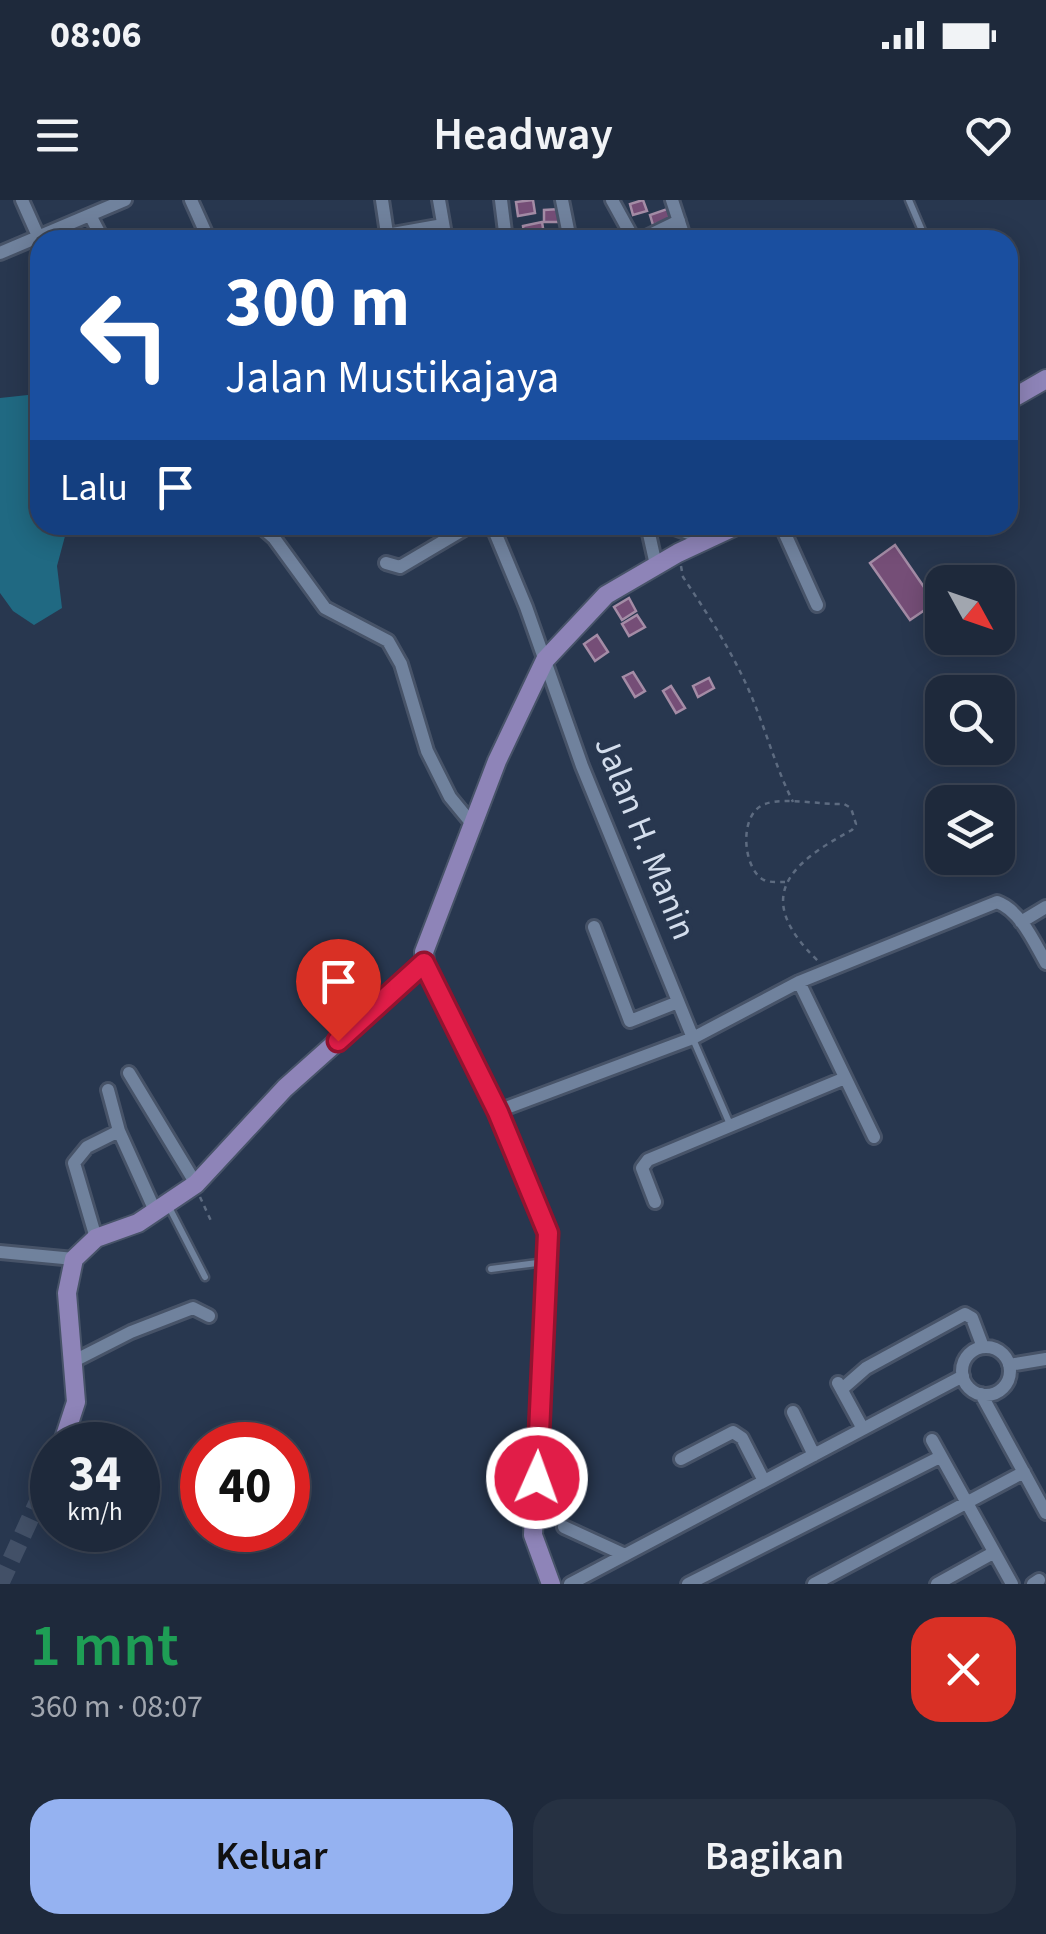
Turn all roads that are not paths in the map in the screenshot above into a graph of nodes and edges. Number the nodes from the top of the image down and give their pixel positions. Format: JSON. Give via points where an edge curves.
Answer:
{"nodes":[{"id":1,"x":22,"y":200,"type":"edge"},
{"id":2,"x":125,"y":200,"type":"edge"},
{"id":3,"x":192,"y":200,"type":"edge"},
{"id":4,"x":382,"y":200,"type":"edge"},
{"id":5,"x":439,"y":200,"type":"edge"},
{"id":6,"x":501,"y":200,"type":"edge"},
{"id":7,"x":562,"y":200,"type":"edge"},
{"id":8,"x":612,"y":200,"type":"edge"},
{"id":9,"x":672,"y":200,"type":"edge"},
{"id":10,"x":909,"y":200,"type":"edge"},
{"id":11,"x":105,"y":204,"type":"edge"},
{"id":12,"x":90,"y":215,"type":"junction"},
{"id":13,"x":679,"y":221,"type":"junction"},
{"id":14,"x":443,"y":225,"type":"junction"},
{"id":15,"x":35,"y":230,"type":"edge"},
{"id":16,"x":53,"y":230,"type":"edge"},
{"id":17,"x":98,"y":230,"type":"edge"},
{"id":18,"x":205,"y":230,"type":"edge"},
{"id":19,"x":386,"y":230,"type":"edge"},
{"id":20,"x":421,"y":230,"type":"edge"},
{"id":21,"x":444,"y":230,"type":"edge"},
{"id":22,"x":505,"y":230,"type":"edge"},
{"id":23,"x":568,"y":230,"type":"edge"},
{"id":24,"x":631,"y":230,"type":"edge"},
{"id":25,"x":659,"y":230,"type":"edge"},
{"id":26,"x":682,"y":230,"type":"edge"},
{"id":27,"x":922,"y":230,"type":"edge"},
{"id":28,"x":30,"y":240,"type":"edge"},
{"id":29,"x":0,"y":253,"type":"edge"},
{"id":30,"x":1046,"y":379,"type":"edge"},
{"id":31,"x":1018,"y":395,"type":"edge"},
{"id":32,"x":271,"y":535,"type":"edge"},
{"id":33,"x":454,"y":535,"type":"edge"},
{"id":34,"x":496,"y":535,"type":"edge"},
{"id":35,"x":656,"y":535,"type":"edge"},
{"id":36,"x":699,"y":535,"type":"edge"},
{"id":37,"x":719,"y":535,"type":"edge"},
{"id":38,"x":785,"y":535,"type":"edge"},
{"id":39,"x":715,"y":537,"type":"junction"},
{"id":40,"x":386,"y":562,"type":"dead end"},
{"id":41,"x":656,"y":565,"type":"junction"},
{"id":42,"x":817,"y":605,"type":"dead end"},
{"id":43,"x":545,"y":660,"type":"junction"},
{"id":44,"x":473,"y":825,"type":"junction"},
{"id":45,"x":1046,"y":908,"type":"edge"},
{"id":46,"x":1021,"y":922,"type":"junction"},
{"id":47,"x":594,"y":927,"type":"dead end"},
{"id":48,"x":424,"y":963,"type":"junction"},
{"id":49,"x":1046,"y":963,"type":"edge"},
{"id":50,"x":799,"y":982,"type":"junction"},
{"id":51,"x":678,"y":1002,"type":"junction"},
{"id":52,"x":693,"y":1038,"type":"junction"},
{"id":53,"x":129,"y":1073,"type":"dead end"},
{"id":54,"x":845,"y":1078,"type":"junction"},
{"id":55,"x":108,"y":1090,"type":"dead end"},
{"id":56,"x":498,"y":1112,"type":"junction"},
{"id":57,"x":729,"y":1122,"type":"dead end"},
{"id":58,"x":118,"y":1130,"type":"junction"},
{"id":59,"x":874,"y":1137,"type":"dead end"},
{"id":60,"x":196,"y":1184,"type":"junction"},
{"id":61,"x":656,"y":1202,"type":"dead end"},
{"id":62,"x":162,"y":1210,"type":"junction"},
{"id":63,"x":96,"y":1238,"type":"junction"},
{"id":64,"x":0,"y":1252,"type":"edge"},
{"id":65,"x":74,"y":1258,"type":"junction"},
{"id":66,"x":546,"y":1262,"type":"junction"},
{"id":67,"x":491,"y":1268,"type":"dead end"},
{"id":68,"x":205,"y":1277,"type":"dead end"},
{"id":69,"x":209,"y":1316,"type":"dead end"},
{"id":70,"x":984,"y":1347,"type":"junction"},
{"id":71,"x":1046,"y":1359,"type":"edge"},
{"id":72,"x":72,"y":1362,"type":"junction"},
{"id":73,"x":1009,"y":1365,"type":"junction"},
{"id":74,"x":963,"y":1376,"type":"junction"},
{"id":75,"x":981,"y":1394,"type":"junction"},
{"id":76,"x":793,"y":1412,"type":"dead end"},
{"id":77,"x":69,"y":1422,"type":"edge"},
{"id":78,"x":863,"y":1429,"type":"junction"},
{"id":79,"x":932,"y":1440,"type":"dead end"},
{"id":80,"x":814,"y":1454,"type":"junction"},
{"id":81,"x":940,"y":1457,"type":"junction"},
{"id":82,"x":681,"y":1458,"type":"dead end"},
{"id":83,"x":1046,"y":1476,"type":"edge"},
{"id":84,"x":1028,"y":1478,"type":"junction"},
{"id":85,"x":762,"y":1480,"type":"junction"},
{"id":86,"x":964,"y":1502,"type":"junction"},
{"id":87,"x":1046,"y":1513,"type":"edge"},
{"id":88,"x":564,"y":1527,"type":"dead end"},
{"id":89,"x":992,"y":1553,"type":"junction"},
{"id":90,"x":625,"y":1555,"type":"junction"},
{"id":91,"x":551,"y":1584,"type":"edge"},
{"id":92,"x":572,"y":1584,"type":"edge"},
{"id":93,"x":688,"y":1584,"type":"edge"},
{"id":94,"x":814,"y":1584,"type":"edge"},
{"id":95,"x":937,"y":1584,"type":"edge"},
{"id":96,"x":1012,"y":1584,"type":"edge"}],
"edges":[{"from":1,"to":15,"type":"street"},
{"from":2,"to":11,"type":"street"},
{"from":3,"to":18,"type":"street"},
{"from":4,"to":19,"type":"street"},
{"from":5,"to":14,"type":"street"},
{"from":6,"to":22,"type":"street"},
{"from":7,"to":23,"type":"street"},
{"from":8,"to":24,"type":"street"},
{"from":9,"to":13,"type":"street"},
{"from":10,"to":27,"type":"lane"},
{"from":11,"to":12,"type":"street"},
{"from":12,"to":16,"type":"street"},
{"from":12,"to":17,"type":"street"},
{"from":13,"to":25,"type":"street"},
{"from":13,"to":26,"type":"street"},
{"from":14,"to":20,"type":"street"},
{"from":14,"to":21,"type":"street"},
{"from":28,"to":29,"type":"street"},
{"from":30,"to":31,"type":"street"},
{"from":32,"to":44,"type":"street","via":[[325,608],[388,641],[427,751]]},
{"from":33,"to":40,"type":"street","via":[[400,568]]},
{"from":34,"to":43,"type":"street","name":"Jalan H. Manin"},
{"from":35,"to":41,"type":"street"},
{"from":36,"to":39,"type":"street"},
{"from":37,"to":39,"type":"street"},
{"from":38,"to":42,"type":"street"},
{"from":39,"to":41,"type":"street"},
{"from":41,"to":43,"type":"street","via":[[606,595]]},
{"from":43,"to":44,"type":"street"},
{"from":43,"to":51,"type":"street","name":"Jalan H. Manin"},
{"from":44,"to":48,"type":"street"},
{"from":45,"to":46,"type":"street"},
{"from":46,"to":49,"type":"street"},
{"from":46,"to":50,"type":"street","via":[[997,902]]},
{"from":47,"to":51,"type":"street","via":[[630,1021]]},
{"from":48,"to":56,"type":"street"},
{"from":48,"to":60,"type":"street","via":[[285,1088]]},
{"from":50,"to":52,"type":"street"},
{"from":50,"to":54,"type":"street"},
{"from":51,"to":52,"type":"street","name":"Jalan H. Manin"},
{"from":52,"to":56,"type":"street"},
{"from":52,"to":57,"type":"lane"},
{"from":53,"to":60,"type":"street"},
{"from":54,"to":59,"type":"street"},
{"from":54,"to":61,"type":"street","via":[[648,1160],[642,1168]]},
{"from":55,"to":58,"type":"street"},
{"from":56,"to":66,"type":"street","via":[[545,1223]]},
{"from":58,"to":62,"type":"street"},
{"from":58,"to":63,"type":"street","via":[[74,1163]]},
{"from":60,"to":62,"type":"street"},
{"from":62,"to":63,"type":"street"},
{"from":62,"to":68,"type":"lane"},
{"from":63,"to":65,"type":"street"},
{"from":64,"to":65,"type":"street"},
{"from":65,"to":72,"type":"street","via":[[66,1293]]},
{"from":66,"to":67,"type":"lane"},
{"from":66,"to":91,"type":"street","via":[[533,1534]]},
{"from":69,"to":72,"type":"street","via":[[194,1308]]},
{"from":70,"to":73,"type":"street","via":[[1002,1353]]},
{"from":70,"to":74,"type":"street","via":[[966,1357]]},
{"from":70,"to":78,"type":"street","via":[[965,1314],[866,1368],[840,1386]]},
{"from":71,"to":73,"type":"street"},
{"from":72,"to":77,"type":"street","via":[[76,1402]]},
{"from":73,"to":75,"type":"street","via":[[1005,1384]]},
{"from":74,"to":75,"type":"street"},
{"from":74,"to":78,"type":"street"},
{"from":75,"to":84,"type":"street"},
{"from":76,"to":80,"type":"street"},
{"from":78,"to":80,"type":"street"},
{"from":79,"to":81,"type":"street"},
{"from":80,"to":85,"type":"street"},
{"from":81,"to":86,"type":"street"},
{"from":81,"to":93,"type":"street"},
{"from":82,"to":85,"type":"street","via":[[733,1432]]},
{"from":83,"to":84,"type":"street"},
{"from":84,"to":86,"type":"street"},
{"from":84,"to":87,"type":"street"},
{"from":85,"to":90,"type":"street"},
{"from":86,"to":89,"type":"street"},
{"from":86,"to":94,"type":"street"},
{"from":88,"to":90,"type":"street"},
{"from":89,"to":95,"type":"street"},
{"from":89,"to":96,"type":"street"},
{"from":90,"to":92,"type":"street"}]}
